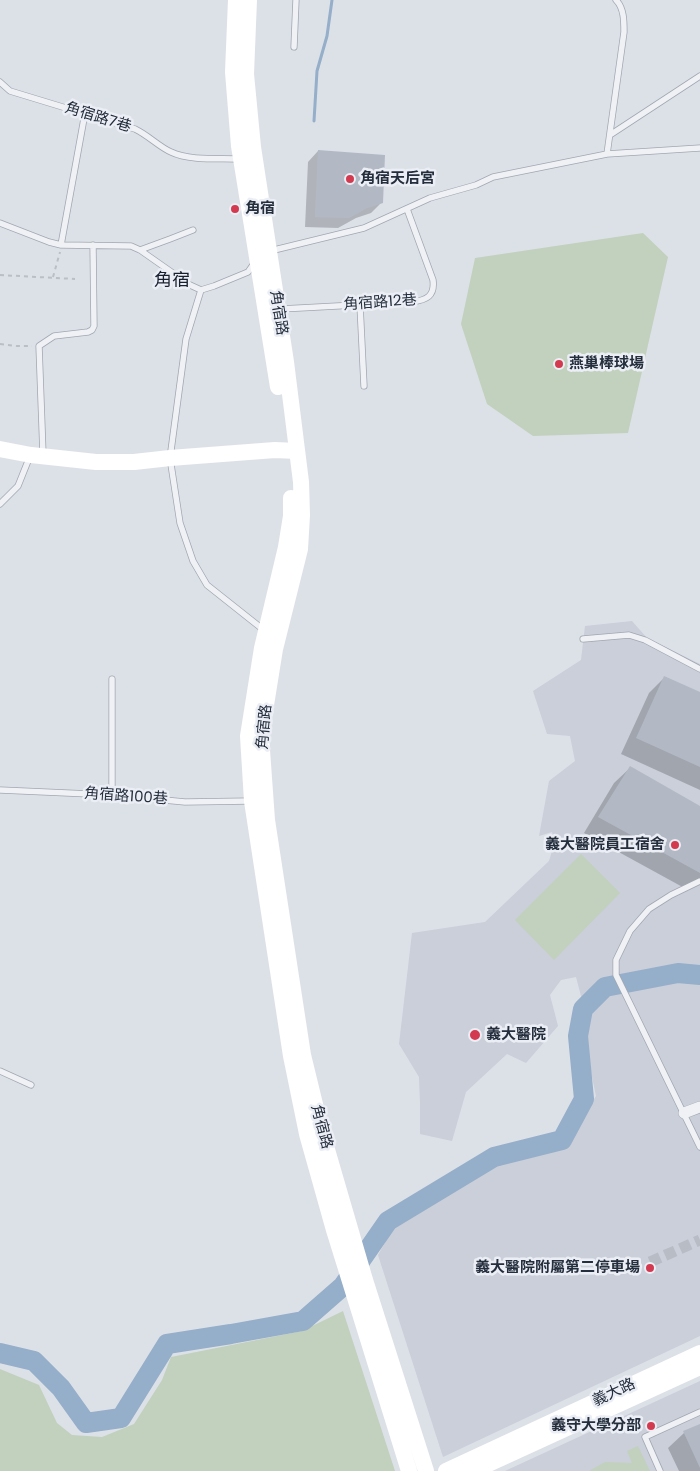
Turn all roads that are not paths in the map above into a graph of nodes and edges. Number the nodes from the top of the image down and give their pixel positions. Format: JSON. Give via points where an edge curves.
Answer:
{"nodes":[{"id":1,"x":236,"y":0,"type":"edge"},
{"id":2,"x":249,"y":0,"type":"edge"},
{"id":3,"x":296,"y":0,"type":"edge"},
{"id":4,"x":616,"y":0,"type":"edge"},
{"id":5,"x":294,"y":47,"type":"dead end"},
{"id":6,"x":700,"y":76,"type":"edge"},
{"id":7,"x":0,"y":82,"type":"edge"},
{"id":8,"x":85,"y":113,"type":"junction"},
{"id":9,"x":610,"y":135,"type":"junction"},
{"id":10,"x":700,"y":148,"type":"edge"},
{"id":11,"x":607,"y":154,"type":"junction"},
{"id":12,"x":248,"y":158,"type":"junction"},
{"id":13,"x":406,"y":209,"type":"junction"},
{"id":14,"x":0,"y":223,"type":"edge"},
{"id":15,"x":193,"y":230,"type":"dead end"},
{"id":16,"x":61,"y":244,"type":"junction"},
{"id":17,"x":93,"y":245,"type":"junction"},
{"id":18,"x":140,"y":250,"type":"junction"},
{"id":19,"x":263,"y":255,"type":"junction"},
{"id":20,"x":201,"y":290,"type":"junction"},
{"id":21,"x":360,"y":305,"type":"junction"},
{"id":22,"x":272,"y":310,"type":"junction"},
{"id":23,"x":364,"y":386,"type":"dead end"},
{"id":24,"x":0,"y":449,"type":"edge"},
{"id":25,"x":292,"y":451,"type":"junction"},
{"id":26,"x":37,"y":455,"type":"junction"},
{"id":27,"x":170,"y":458,"type":"junction"},
{"id":28,"x":0,"y":504,"type":"edge"},
{"id":29,"x":272,"y":635,"type":"junction"},
{"id":30,"x":583,"y":640,"type":"dead end"},
{"id":31,"x":700,"y":669,"type":"edge"},
{"id":32,"x":112,"y":679,"type":"dead end"},
{"id":33,"x":0,"y":790,"type":"edge"},
{"id":34,"x":112,"y":795,"type":"junction"},
{"id":35,"x":252,"y":801,"type":"junction"},
{"id":36,"x":700,"y":881,"type":"edge"},
{"id":37,"x":0,"y":1071,"type":"edge"},
{"id":38,"x":31,"y":1085,"type":"dead end"},
{"id":39,"x":700,"y":1107,"type":"edge"},
{"id":40,"x":684,"y":1113,"type":"junction"},
{"id":41,"x":700,"y":1147,"type":"edge"},
{"id":42,"x":344,"y":1236,"type":"junction"},
{"id":43,"x":700,"y":1353,"type":"edge"},
{"id":44,"x":700,"y":1367,"type":"edge"},
{"id":45,"x":700,"y":1412,"type":"edge"},
{"id":46,"x":409,"y":1471,"type":"edge"},
{"id":47,"x":426,"y":1471,"type":"edge"},
{"id":48,"x":446,"y":1471,"type":"edge"},
{"id":49,"x":473,"y":1471,"type":"edge"},
{"id":50,"x":660,"y":1471,"type":"edge"}],
"edges":[{"from":1,"to":12,"type":"main road","name":"角宿路","via":[[233,72]]},
{"from":2,"to":12,"type":"main road","name":"角宿路","via":[[246,74]]},
{"from":3,"to":5,"type":"lane"},
{"from":4,"to":9,"type":"lane","via":[[624,32]]},
{"from":6,"to":9,"type":"lane"},
{"from":7,"to":8,"type":"lane","name":"角宿路7巷","via":[[10,91]]},
{"from":8,"to":12,"type":"lane","name":"角宿路7巷","via":[[135,129],[170,152],[186,157]]},
{"from":8,"to":16,"type":"lane"},
{"from":9,"to":11,"type":"lane"},
{"from":10,"to":11,"type":"lane"},
{"from":11,"to":13,"type":"lane","via":[[493,177]]},
{"from":12,"to":19,"type":"main road","name":"角宿路"},
{"from":13,"to":19,"type":"lane","via":[[364,228]]},
{"from":13,"to":21,"type":"lane","name":"角宿路12巷","via":[[433,280],[433,291],[421,301]]},
{"from":14,"to":16,"type":"lane"},
{"from":15,"to":18,"type":"lane"},
{"from":16,"to":17,"type":"lane"},
{"from":17,"to":18,"type":"lane","via":[[131,246]]},
{"from":17,"to":26,"type":"lane","via":[[92,330],[54,336],[39,346]]},
{"from":18,"to":20,"type":"lane"},
{"from":19,"to":20,"type":"lane","via":[[248,272]]},
{"from":19,"to":22,"type":"main road","name":"角宿路"},
{"from":20,"to":27,"type":"lane","via":[[186,339]]},
{"from":21,"to":22,"type":"lane","name":"角宿路12巷"},
{"from":21,"to":23,"type":"lane"},
{"from":22,"to":25,"type":"main road","name":"角宿路"},
{"from":24,"to":26,"type":"main road"},
{"from":25,"to":27,"type":"main road"},
{"from":25,"to":29,"type":"main road","name":"角宿路","via":[[291,516]]},
{"from":26,"to":27,"type":"main road","via":[[96,462]]},
{"from":26,"to":28,"type":"lane","via":[[18,486]]},
{"from":27,"to":29,"type":"lane","via":[[180,523],[193,561],[207,585]]},
{"from":29,"to":35,"type":"main road","name":"角宿路","via":[[262,648],[248,736]]},
{"from":29,"to":42,"type":"main road","name":"角宿路","via":[[261,736],[267,820],[303,1055]]},
{"from":30,"to":31,"type":"lane","via":[[629,635]]},
{"from":32,"to":34,"type":"lane"},
{"from":33,"to":34,"type":"lane","name":"角宿路100巷"},
{"from":34,"to":35,"type":"lane","name":"角宿路100巷","via":[[185,802]]},
{"from":35,"to":42,"type":"main road","name":"角宿路","via":[[291,1056],[307,1134]]},
{"from":36,"to":40,"type":"lane","via":[[649,909],[630,931],[616,960],[616,975]]},
{"from":37,"to":38,"type":"lane"},
{"from":39,"to":40,"type":"street"},
{"from":40,"to":41,"type":"lane"},
{"from":42,"to":46,"type":"main road","name":"角宿路","via":[[342,1254]]},
{"from":42,"to":47,"type":"main road","name":"角宿路","via":[[365,1280]]},
{"from":43,"to":48,"type":"main road","name":"義大路"},
{"from":44,"to":49,"type":"main road","name":"義大路"},
{"from":45,"to":50,"type":"lane","via":[[645,1437]]}]}
